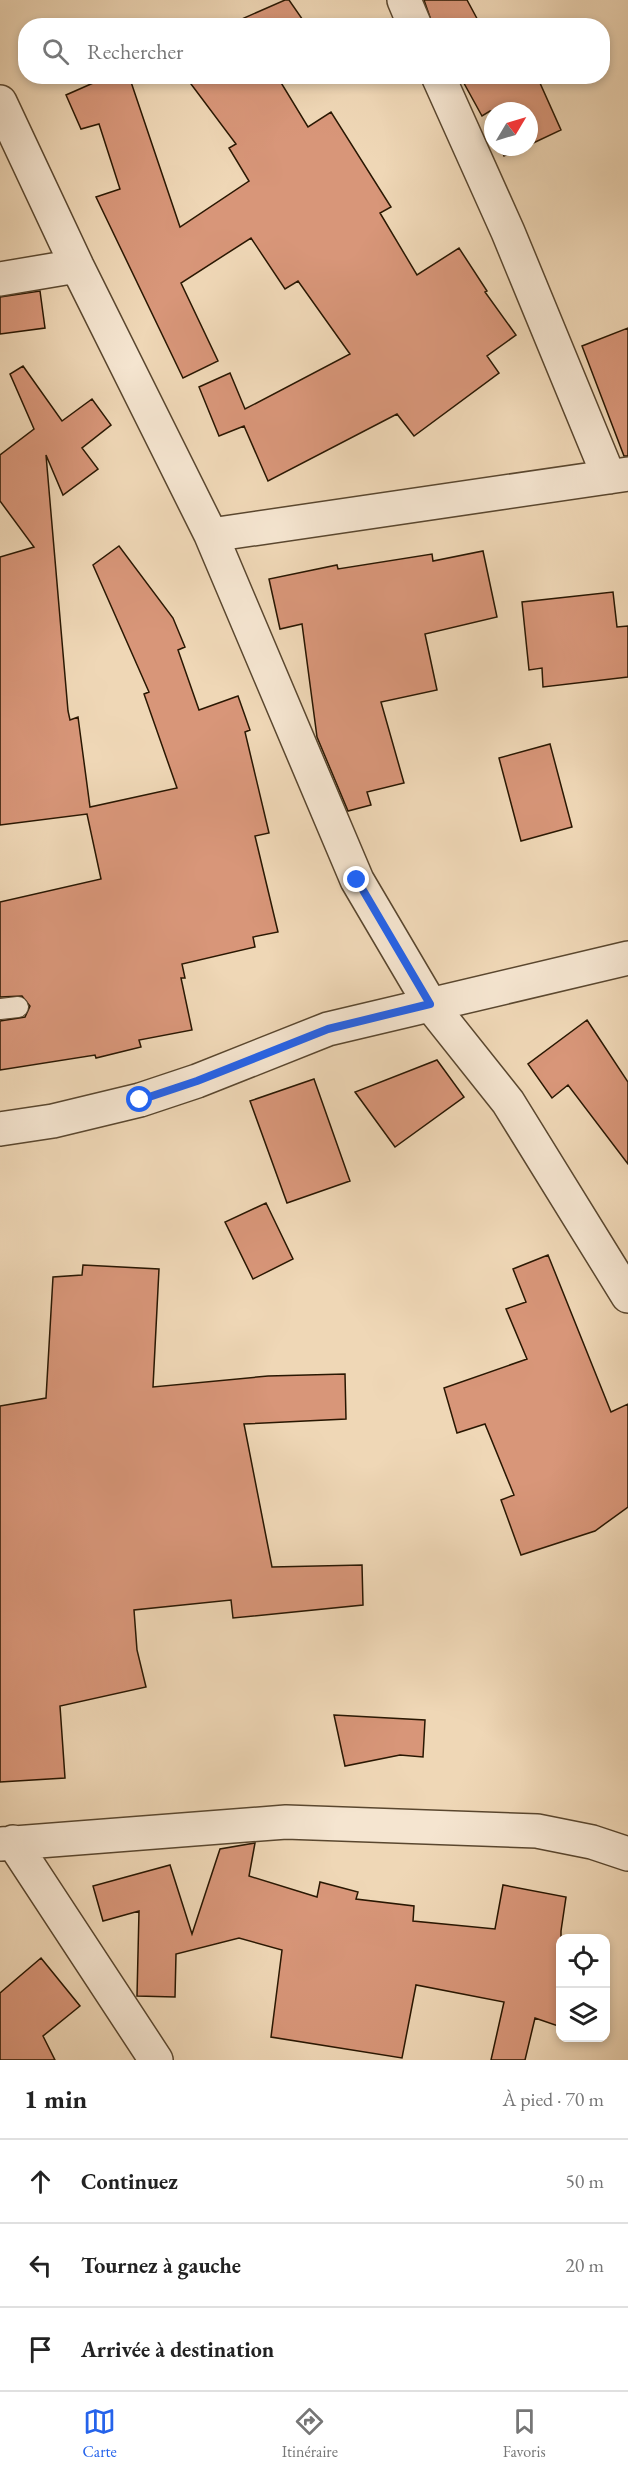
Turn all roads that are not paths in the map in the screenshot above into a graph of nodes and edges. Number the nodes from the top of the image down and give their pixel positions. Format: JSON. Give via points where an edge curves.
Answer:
{"nodes":[{"id":1,"x":404,"y":0,"type":"edge"},
{"id":2,"x":412,"y":18,"type":"edge"},
{"id":3,"x":442,"y":84,"type":"edge"},
{"id":4,"x":0,"y":102,"type":"edge"},
{"id":5,"x":77,"y":266,"type":"junction"},
{"id":6,"x":0,"y":279,"type":"edge"},
{"id":7,"x":619,"y":476,"type":"edge"},
{"id":8,"x":211,"y":535,"type":"junction"},
{"id":9,"x":628,"y":958,"type":"edge"},
{"id":10,"x":430,"y":1004,"type":"junction"},
{"id":11,"x":0,"y":1129,"type":"edge"},
{"id":12,"x":628,"y":1296,"type":"edge"},
{"id":13,"x":6,"y":1843,"type":"edge"},
{"id":14,"x":628,"y":1854,"type":"edge"},
{"id":15,"x":156,"y":2060,"type":"edge"}],
"edges":[{"from":1,"to":2,"type":"street"},
{"from":3,"to":7,"type":"street"},
{"from":4,"to":5,"type":"street"},
{"from":5,"to":6,"type":"street"},
{"from":5,"to":8,"type":"street"},
{"from":7,"to":8,"type":"street"},
{"from":8,"to":10,"type":"street","via":[[357,880]]},
{"from":9,"to":10,"type":"street"},
{"from":10,"to":11,"type":"street","via":[[328,1029],[140,1100]]},
{"from":10,"to":12,"type":"street","via":[[508,1102]]},
{"from":13,"to":14,"type":"street","via":[[286,1822],[537,1831]]},
{"from":13,"to":15,"type":"street"}]}
